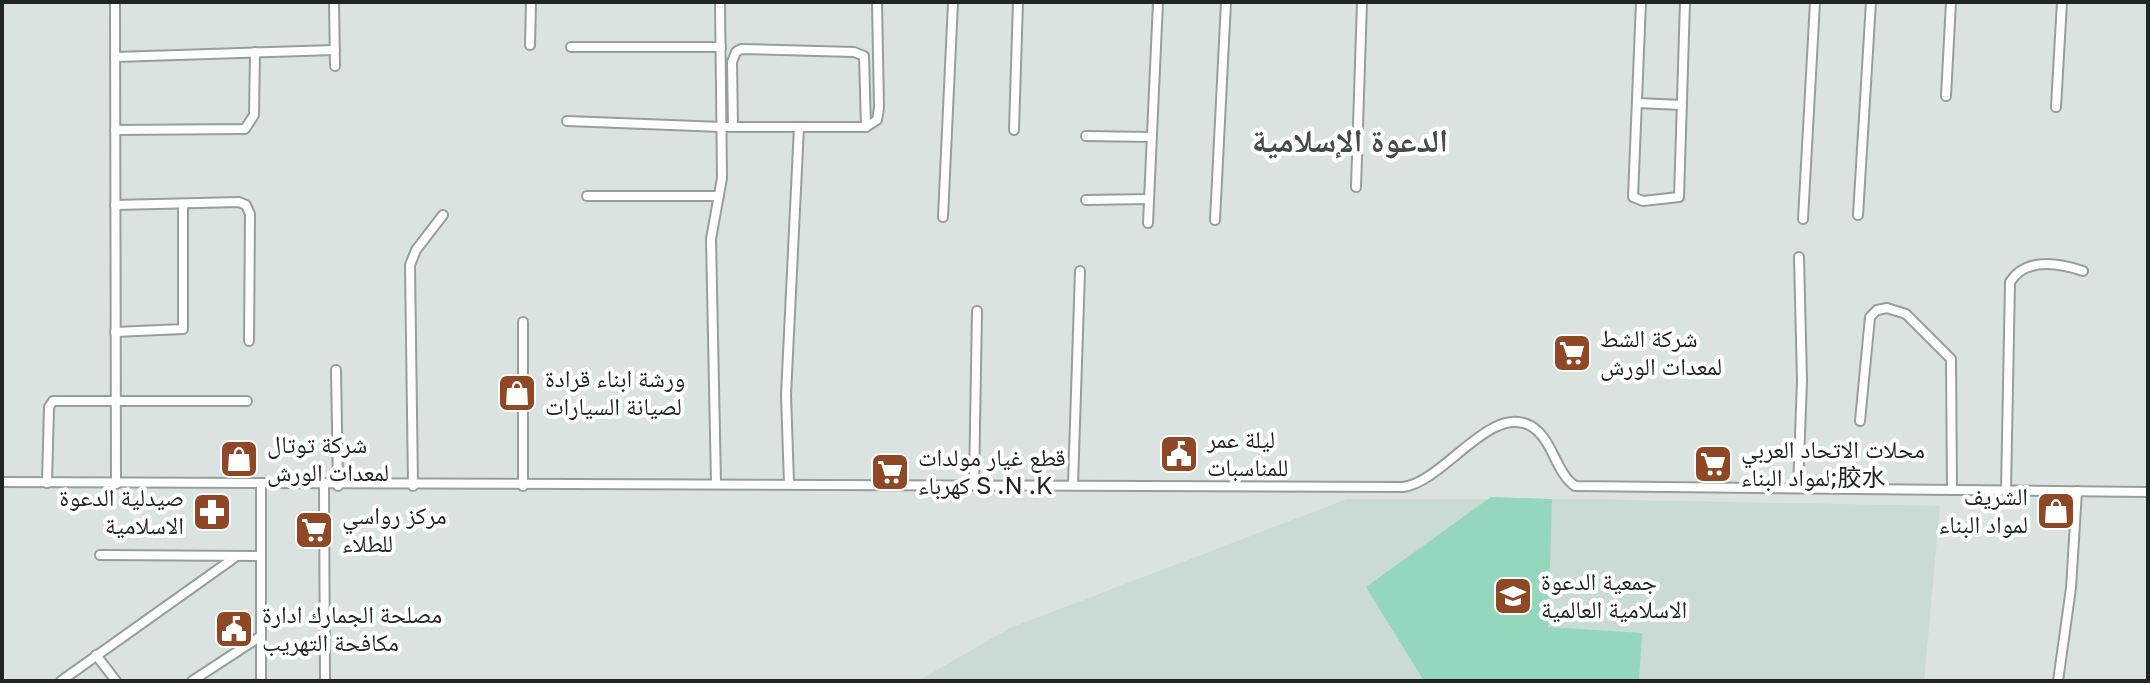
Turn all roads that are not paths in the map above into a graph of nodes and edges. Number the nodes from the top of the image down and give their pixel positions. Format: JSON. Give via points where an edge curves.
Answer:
{"nodes":[{"id":1,"x":115,"y":2,"type":"edge"},
{"id":2,"x":334,"y":2,"type":"edge"},
{"id":3,"x":531,"y":2,"type":"edge"},
{"id":4,"x":720,"y":2,"type":"edge"},
{"id":5,"x":877,"y":2,"type":"edge"},
{"id":6,"x":953,"y":2,"type":"edge"},
{"id":7,"x":1018,"y":2,"type":"edge"},
{"id":8,"x":1158,"y":2,"type":"edge"},
{"id":9,"x":1226,"y":2,"type":"edge"},
{"id":10,"x":1362,"y":2,"type":"edge"},
{"id":11,"x":1641,"y":2,"type":"edge"},
{"id":12,"x":1685,"y":2,"type":"edge"},
{"id":13,"x":1815,"y":2,"type":"edge"},
{"id":14,"x":1871,"y":2,"type":"edge"},
{"id":15,"x":1951,"y":2,"type":"edge"},
{"id":16,"x":2062,"y":2,"type":"edge"},
{"id":17,"x":530,"y":45,"type":"dead end"},
{"id":18,"x":571,"y":47,"type":"dead end"},
{"id":19,"x":721,"y":47,"type":"junction"},
{"id":20,"x":335,"y":50,"type":"junction"},
{"id":21,"x":255,"y":52,"type":"junction"},
{"id":22,"x":115,"y":57,"type":"junction"},
{"id":23,"x":335,"y":66,"type":"dead end"},
{"id":24,"x":1946,"y":96,"type":"dead end"},
{"id":25,"x":1637,"y":103,"type":"junction"},
{"id":26,"x":1682,"y":105,"type":"junction"},
{"id":27,"x":2056,"y":107,"type":"dead end"},
{"id":28,"x":567,"y":121,"type":"dead end"},
{"id":29,"x":722,"y":127,"type":"junction"},
{"id":30,"x":733,"y":127,"type":"junction"},
{"id":31,"x":799,"y":127,"type":"junction"},
{"id":32,"x":866,"y":127,"type":"junction"},
{"id":33,"x":115,"y":130,"type":"junction"},
{"id":34,"x":1014,"y":130,"type":"dead end"},
{"id":35,"x":1086,"y":136,"type":"dead end"},
{"id":36,"x":1151,"y":137,"type":"junction"},
{"id":37,"x":1356,"y":187,"type":"dead end"},
{"id":38,"x":587,"y":196,"type":"dead end"},
{"id":39,"x":719,"y":196,"type":"junction"},
{"id":40,"x":1149,"y":199,"type":"junction"},
{"id":41,"x":1086,"y":200,"type":"dead end"},
{"id":42,"x":183,"y":204,"type":"junction"},
{"id":43,"x":115,"y":205,"type":"junction"},
{"id":44,"x":443,"y":215,"type":"dead end"},
{"id":45,"x":1858,"y":215,"type":"dead end"},
{"id":46,"x":943,"y":217,"type":"dead end"},
{"id":47,"x":1803,"y":219,"type":"dead end"},
{"id":48,"x":1215,"y":220,"type":"dead end"},
{"id":49,"x":1148,"y":223,"type":"dead end"},
{"id":50,"x":1799,"y":257,"type":"dead end"},
{"id":51,"x":1080,"y":271,"type":"dead end"},
{"id":52,"x":2083,"y":271,"type":"dead end"},
{"id":53,"x":977,"y":311,"type":"dead end"},
{"id":54,"x":523,"y":322,"type":"dead end"},
{"id":55,"x":115,"y":332,"type":"junction"},
{"id":56,"x":249,"y":341,"type":"dead end"},
{"id":57,"x":336,"y":370,"type":"dead end"},
{"id":58,"x":247,"y":401,"type":"dead end"},
{"id":59,"x":116,"y":403,"type":"junction"},
{"id":60,"x":1860,"y":421,"type":"dead end"},
{"id":61,"x":2,"y":482,"type":"edge"},
{"id":62,"x":47,"y":483,"type":"junction"},
{"id":63,"x":716,"y":483,"type":"junction"},
{"id":64,"x":789,"y":483,"type":"junction"},
{"id":65,"x":116,"y":484,"type":"junction"},
{"id":66,"x":974,"y":484,"type":"junction"},
{"id":67,"x":1073,"y":484,"type":"junction"},
{"id":68,"x":261,"y":485,"type":"junction"},
{"id":69,"x":324,"y":486,"type":"junction"},
{"id":70,"x":338,"y":486,"type":"junction"},
{"id":71,"x":413,"y":486,"type":"junction"},
{"id":72,"x":523,"y":486,"type":"junction"},
{"id":73,"x":1798,"y":488,"type":"junction"},
{"id":74,"x":1952,"y":490,"type":"junction"},
{"id":75,"x":2006,"y":490,"type":"junction"},
{"id":76,"x":2077,"y":491,"type":"junction"},
{"id":77,"x":2148,"y":492,"type":"edge"},
{"id":78,"x":100,"y":555,"type":"dead end"},
{"id":79,"x":261,"y":556,"type":"junction"},
{"id":80,"x":234,"y":558,"type":"junction"},
{"id":81,"x":261,"y":636,"type":"junction"},
{"id":82,"x":96,"y":655,"type":"junction"},
{"id":83,"x":61,"y":681,"type":"edge"},
{"id":84,"x":116,"y":681,"type":"edge"},
{"id":85,"x":192,"y":681,"type":"edge"},
{"id":86,"x":261,"y":681,"type":"edge"},
{"id":87,"x":325,"y":681,"type":"edge"},
{"id":88,"x":2058,"y":681,"type":"edge"}],
"edges":[{"from":1,"to":22,"type":"street"},
{"from":2,"to":20,"type":"street"},
{"from":3,"to":17,"type":"street"},
{"from":4,"to":19,"type":"street"},
{"from":5,"to":32,"type":"street","via":[[879,108],[877,120]]},
{"from":6,"to":46,"type":"street"},
{"from":7,"to":34,"type":"street"},
{"from":8,"to":36,"type":"street"},
{"from":9,"to":48,"type":"street"},
{"from":10,"to":37,"type":"street"},
{"from":11,"to":25,"type":"street"},
{"from":12,"to":26,"type":"street"},
{"from":13,"to":47,"type":"street"},
{"from":14,"to":45,"type":"street"},
{"from":15,"to":24,"type":"street"},
{"from":16,"to":27,"type":"street"},
{"from":18,"to":19,"type":"street"},
{"from":19,"to":29,"type":"street"},
{"from":20,"to":21,"type":"street"},
{"from":20,"to":23,"type":"street"},
{"from":21,"to":22,"type":"street"},
{"from":21,"to":33,"type":"street","via":[[254,115],[245,129]]},
{"from":22,"to":33,"type":"street"},
{"from":25,"to":26,"type":"street"},
{"from":25,"to":26,"type":"street","via":[[1637,201],[1679,197]]},
{"from":28,"to":29,"type":"street"},
{"from":29,"to":30,"type":"street"},
{"from":29,"to":39,"type":"street"},
{"from":30,"to":31,"type":"street"},
{"from":30,"to":32,"type":"street","via":[[732,62],[741,49],[861,53]]},
{"from":31,"to":32,"type":"street"},
{"from":31,"to":64,"type":"street","via":[[786,395]]},
{"from":33,"to":43,"type":"street"},
{"from":35,"to":36,"type":"street"},
{"from":36,"to":40,"type":"street"},
{"from":38,"to":39,"type":"street"},
{"from":39,"to":63,"type":"street","via":[[711,239]]},
{"from":40,"to":41,"type":"street"},
{"from":40,"to":49,"type":"street"},
{"from":42,"to":43,"type":"street"},
{"from":42,"to":55,"type":"street","via":[[183,329]]},
{"from":42,"to":56,"type":"street","via":[[239,202],[248,208]]},
{"from":43,"to":55,"type":"street"},
{"from":44,"to":71,"type":"street","via":[[410,265]]},
{"from":50,"to":73,"type":"street"},
{"from":51,"to":67,"type":"street"},
{"from":52,"to":75,"type":"street","via":[[2037,265],[2015,274],[2010,282]]},
{"from":53,"to":66,"type":"street"},
{"from":54,"to":72,"type":"street"},
{"from":55,"to":59,"type":"street"},
{"from":57,"to":70,"type":"street"},
{"from":58,"to":59,"type":"street"},
{"from":59,"to":62,"type":"street","via":[[51,403]]},
{"from":59,"to":65,"type":"street"},
{"from":60,"to":74,"type":"street","via":[[1870,317],[1877,310],[1898,310],[1951,359]]},
{"from":61,"to":62,"type":"street"},
{"from":62,"to":65,"type":"street"},
{"from":63,"to":64,"type":"street"},
{"from":63,"to":72,"type":"street"},
{"from":64,"to":66,"type":"street"},
{"from":65,"to":68,"type":"street"},
{"from":66,"to":67,"type":"street"},
{"from":67,"to":73,"type":"street","via":[[1416,486],[1494,427],[1521,422],[1537,430],[1573,486]]},
{"from":68,"to":69,"type":"street"},
{"from":68,"to":79,"type":"street"},
{"from":69,"to":70,"type":"street"},
{"from":69,"to":87,"type":"street"},
{"from":70,"to":71,"type":"street"},
{"from":71,"to":72,"type":"street"},
{"from":73,"to":74,"type":"street"},
{"from":74,"to":75,"type":"street"},
{"from":75,"to":76,"type":"street"},
{"from":76,"to":77,"type":"street"},
{"from":76,"to":88,"type":"street"},
{"from":78,"to":80,"type":"street"},
{"from":79,"to":80,"type":"street"},
{"from":79,"to":81,"type":"street"},
{"from":80,"to":82,"type":"street"},
{"from":81,"to":85,"type":"street"},
{"from":81,"to":86,"type":"street"},
{"from":82,"to":83,"type":"street"},
{"from":82,"to":84,"type":"street"}]}
